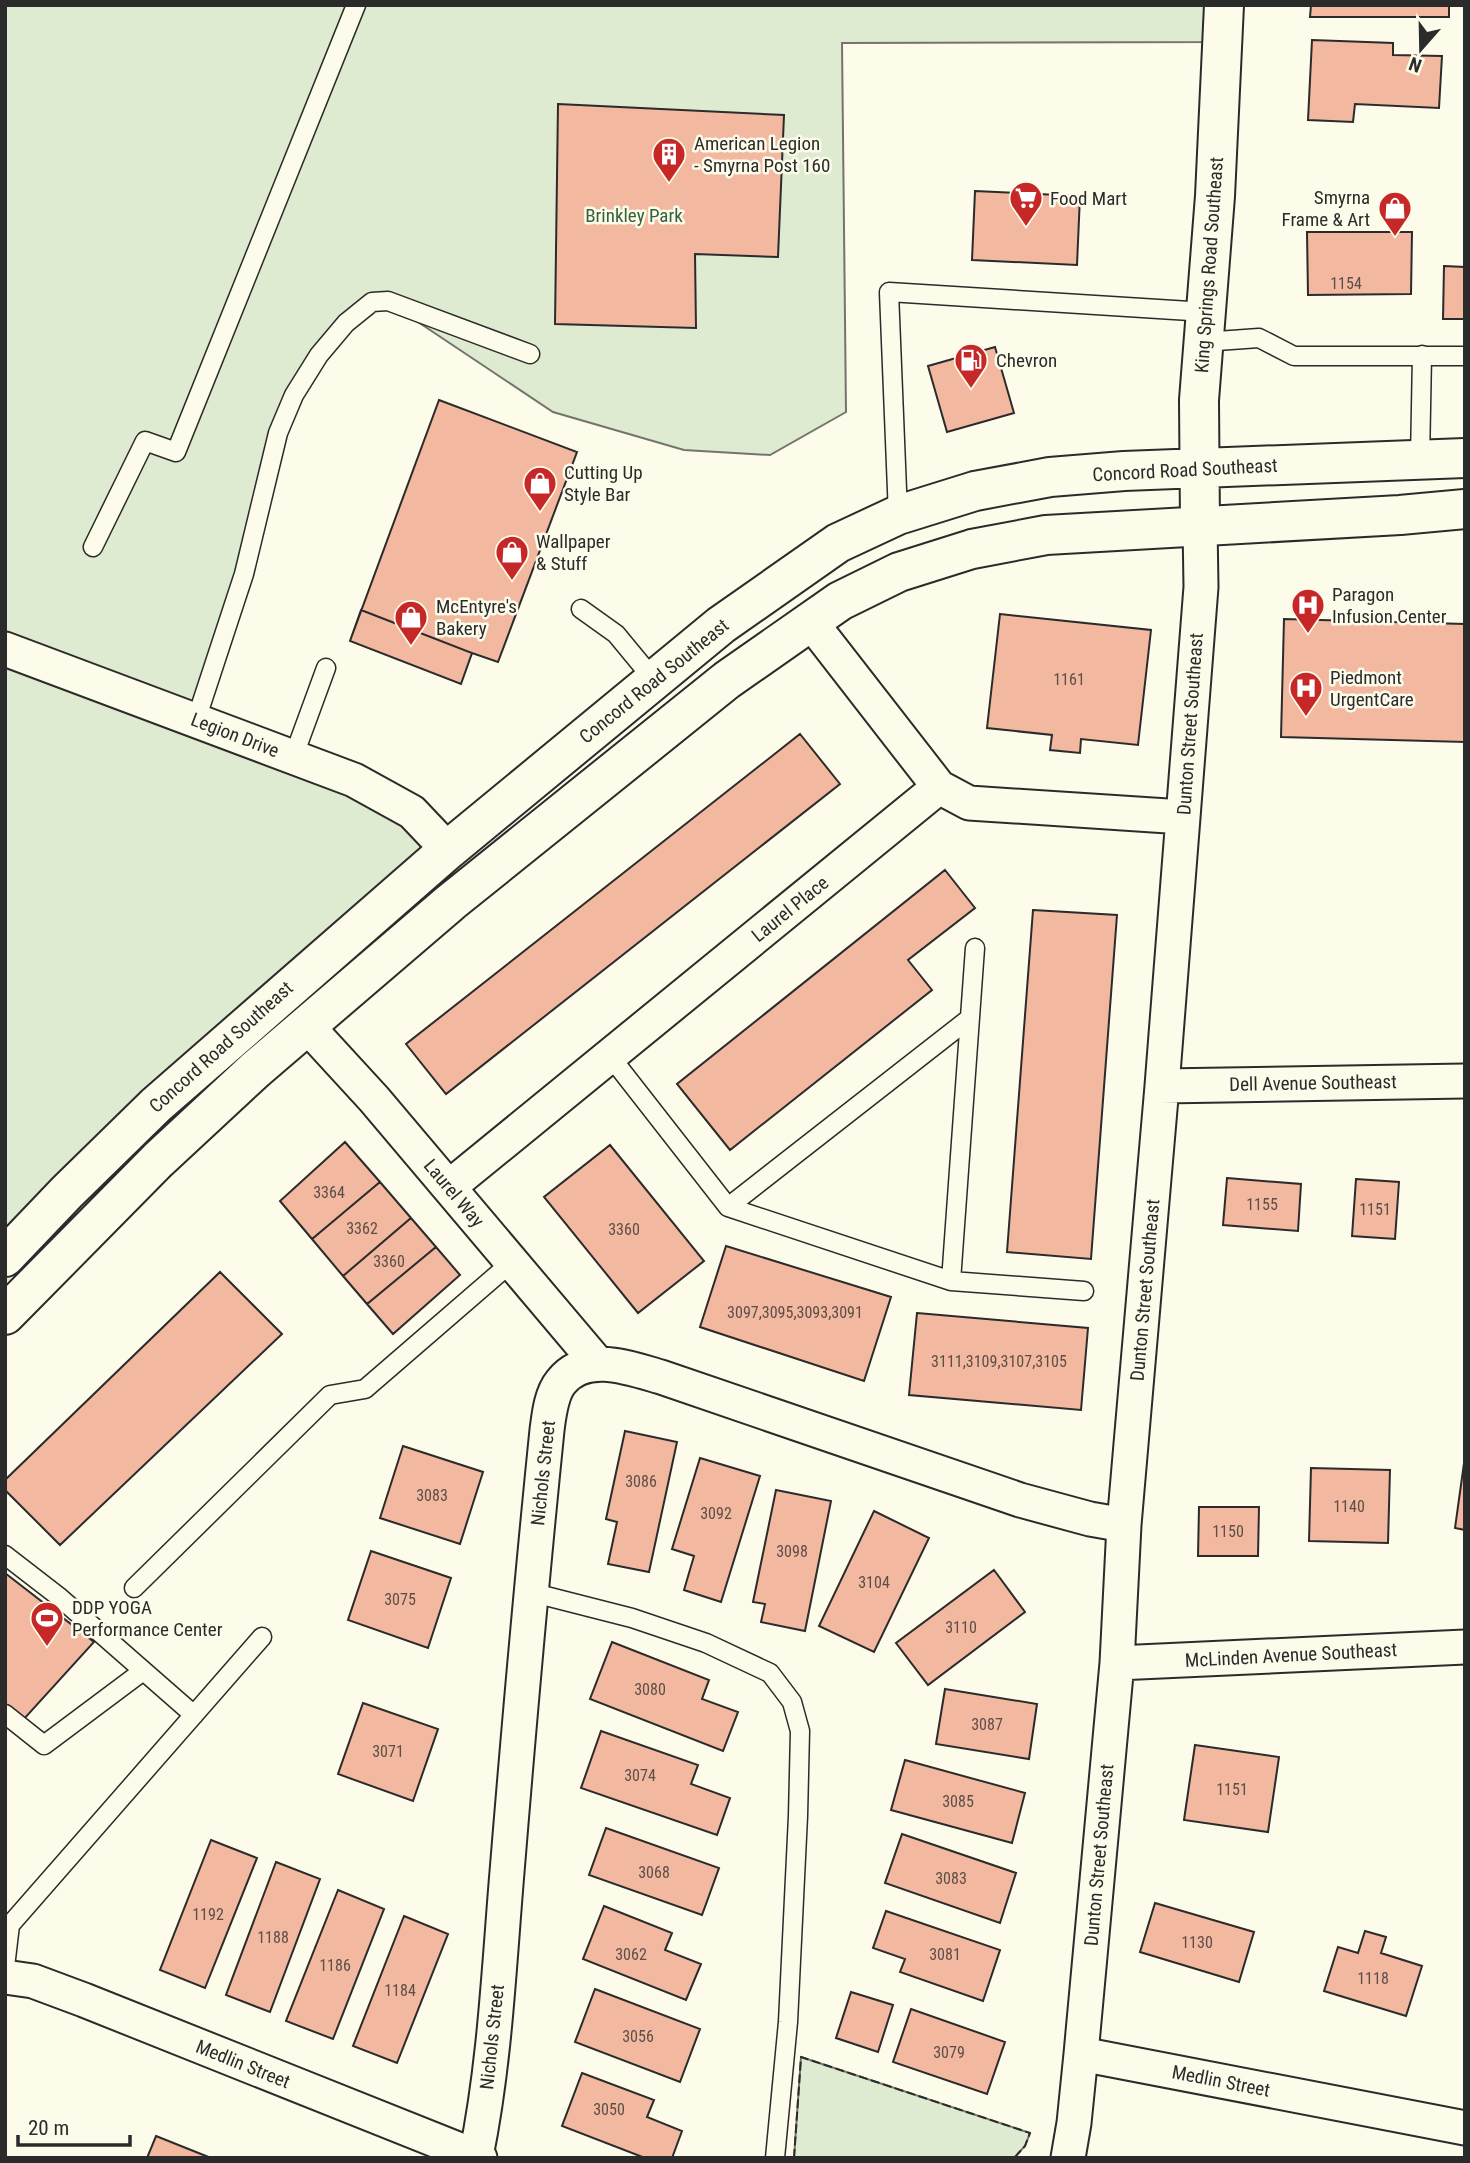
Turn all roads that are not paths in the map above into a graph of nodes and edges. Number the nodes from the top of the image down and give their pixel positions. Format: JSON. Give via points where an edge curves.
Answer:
{"nodes":[{"id":1,"x":356,"y":5,"type":"edge"},
{"id":2,"x":1224,"y":5,"type":"edge"},
{"id":3,"x":1204,"y":327,"type":"junction"},
{"id":4,"x":530,"y":354,"type":"dead end"},
{"id":5,"x":1422,"y":355,"type":"junction"},
{"id":6,"x":1465,"y":356,"type":"edge"},
{"id":7,"x":1465,"y":458,"type":"edge"},
{"id":8,"x":1420,"y":460,"type":"junction"},
{"id":9,"x":1198,"y":469,"type":"junction"},
{"id":10,"x":1465,"y":509,"type":"edge"},
{"id":11,"x":898,"y":515,"type":"junction"},
{"id":12,"x":1200,"y":525,"type":"junction"},
{"id":13,"x":93,"y":547,"type":"dead end"},
{"id":14,"x":581,"y":610,"type":"dead end"},
{"id":15,"x":810,"y":621,"type":"junction"},
{"id":16,"x":5,"y":649,"type":"edge"},
{"id":17,"x":326,"y":668,"type":"dead end"},
{"id":18,"x":654,"y":680,"type":"junction"},
{"id":19,"x":195,"y":720,"type":"junction"},
{"id":20,"x":293,"y":758,"type":"junction"},
{"id":21,"x":939,"y":787,"type":"junction"},
{"id":22,"x":1183,"y":817,"type":"junction"},
{"id":23,"x":448,"y":850,"type":"junction"},
{"id":24,"x":975,"y":948,"type":"dead end"},
{"id":25,"x":970,"y":1018,"type":"junction"},
{"id":26,"x":307,"y":1026,"type":"junction"},
{"id":27,"x":610,"y":1056,"type":"junction"},
{"id":28,"x":1465,"y":1081,"type":"edge"},
{"id":29,"x":1162,"y":1086,"type":"junction"},
{"id":30,"x":449,"y":1187,"type":"junction"},
{"id":31,"x":728,"y":1207,"type":"junction"},
{"id":32,"x":5,"y":1257,"type":"edge"},
{"id":33,"x":512,"y":1262,"type":"junction"},
{"id":34,"x":951,"y":1281,"type":"junction"},
{"id":35,"x":1084,"y":1291,"type":"dead end"},
{"id":36,"x":5,"y":1315,"type":"edge"},
{"id":37,"x":598,"y":1364,"type":"junction"},
{"id":38,"x":1124,"y":1525,"type":"junction"},
{"id":39,"x":5,"y":1555,"type":"edge"},
{"id":40,"x":134,"y":1588,"type":"dead end"},
{"id":41,"x":530,"y":1592,"type":"junction"},
{"id":42,"x":262,"y":1637,"type":"dead end"},
{"id":43,"x":1465,"y":1647,"type":"edge"},
{"id":44,"x":1116,"y":1664,"type":"junction"},
{"id":45,"x":143,"y":1671,"type":"junction"},
{"id":46,"x":5,"y":1714,"type":"edge"},
{"id":47,"x":194,"y":1715,"type":"junction"},
{"id":48,"x":5,"y":1967,"type":"edge"},
{"id":49,"x":5,"y":1977,"type":"edge"},
{"id":50,"x":1081,"y":2054,"type":"junction"},
{"id":51,"x":1465,"y":2128,"type":"edge"},
{"id":52,"x":478,"y":2157,"type":"edge"},
{"id":53,"x":775,"y":2158,"type":"edge"},
{"id":54,"x":1068,"y":2158,"type":"edge"}],
"edges":[{"from":1,"to":13,"type":"lane","via":[[176,452],[145,441]]},
{"from":2,"to":3,"type":"main road","name":"King Springs Road Southeast"},
{"from":3,"to":5,"type":"lane","via":[[1259,338],[1294,356]]},
{"from":3,"to":9,"type":"main road","name":"King Springs Road Southeast"},
{"from":3,"to":11,"type":"lane","via":[[889,292]]},
{"from":4,"to":19,"type":"lane","via":[[388,302],[372,302],[346,323],[294,395],[278,433],[244,574]]},
{"from":5,"to":6,"type":"lane"},
{"from":5,"to":8,"type":"lane"},
{"from":7,"to":8,"type":"main road","name":"Concord Road Southeast"},
{"from":8,"to":9,"type":"main road","name":"Concord Road Southeast"},
{"from":9,"to":11,"type":"main road","name":"Concord Road Southeast","via":[[1050,477],[975,491]]},
{"from":9,"to":12,"type":"main road","name":"King Springs Road Southeast"},
{"from":10,"to":12,"type":"main road","name":"Concord Road Southeast"},
{"from":11,"to":18,"type":"main road","name":"Concord Road Southeast","via":[[838,543],[795,572]]},
{"from":12,"to":15,"type":"main road","name":"Concord Road Southeast","via":[[1046,535],[972,548],[899,572]]},
{"from":12,"to":22,"type":"street","name":"Dunton Street Southeast","via":[[1201,587]]},
{"from":14,"to":18,"type":"lane","via":[[616,634]]},
{"from":15,"to":21,"type":"street"},
{"from":15,"to":26,"type":"main road","name":"Concord Road Southeast","via":[[727,680],[589,790]]},
{"from":16,"to":19,"type":"street","name":"Legion Drive"},
{"from":17,"to":20,"type":"lane"},
{"from":18,"to":23,"type":"main road","name":"Concord Road Southeast"},
{"from":19,"to":20,"type":"street","name":"Legion Drive"},
{"from":20,"to":23,"type":"street","name":"Legion Drive","via":[[354,780],[412,812]]},
{"from":21,"to":22,"type":"street","via":[[968,803]]},
{"from":21,"to":27,"type":"street","name":"Laurel Place"},
{"from":22,"to":29,"type":"street","name":"Dunton Street Southeast"},
{"from":23,"to":32,"type":"main road","name":"Concord Road Southeast","via":[[156,1105]]},
{"from":24,"to":25,"type":"lane"},
{"from":25,"to":31,"type":"lane"},
{"from":25,"to":34,"type":"lane"},
{"from":26,"to":30,"type":"street","name":"Laurel Way"},
{"from":26,"to":36,"type":"main road","name":"Concord Road Southeast","via":[[158,1160]]},
{"from":27,"to":30,"type":"street","name":"Laurel Place"},
{"from":27,"to":31,"type":"lane"},
{"from":28,"to":29,"type":"street","name":"Dell Avenue Southeast"},
{"from":29,"to":38,"type":"street","name":"Dunton Street Southeast"},
{"from":30,"to":33,"type":"street","name":"Laurel Way"},
{"from":31,"to":34,"type":"lane"},
{"from":33,"to":37,"type":"street","name":"Laurel Way"},
{"from":33,"to":40,"type":"lane","via":[[365,1389],[330,1395]]},
{"from":34,"to":35,"type":"lane"},
{"from":37,"to":38,"type":"street","via":[[661,1377],[1020,1500]]},
{"from":37,"to":41,"type":"street","name":"Nichols Street","via":[[575,1370],[560,1382],[551,1405]]},
{"from":38,"to":44,"type":"street","name":"Dunton Street Southeast"},
{"from":39,"to":45,"type":"lane"},
{"from":41,"to":52,"type":"street","name":"Nichols Street"},
{"from":41,"to":53,"type":"lane","via":[[706,1643],[769,1673],[792,1702],[800,1731],[798,1816],[788,2022]]},
{"from":42,"to":47,"type":"lane"},
{"from":43,"to":44,"type":"street","name":"McLinden Avenue Southeast"},
{"from":44,"to":50,"type":"street","name":"Dunton Street Southeast"},
{"from":45,"to":46,"type":"lane","via":[[44,1745]]},
{"from":45,"to":47,"type":"lane"},
{"from":47,"to":48,"type":"lane","via":[[10,1925]]},
{"from":49,"to":52,"type":"street","name":"Medlin Street","via":[[33,1981]]},
{"from":50,"to":51,"type":"street","name":"Medlin Street"},
{"from":50,"to":54,"type":"street"}]}
